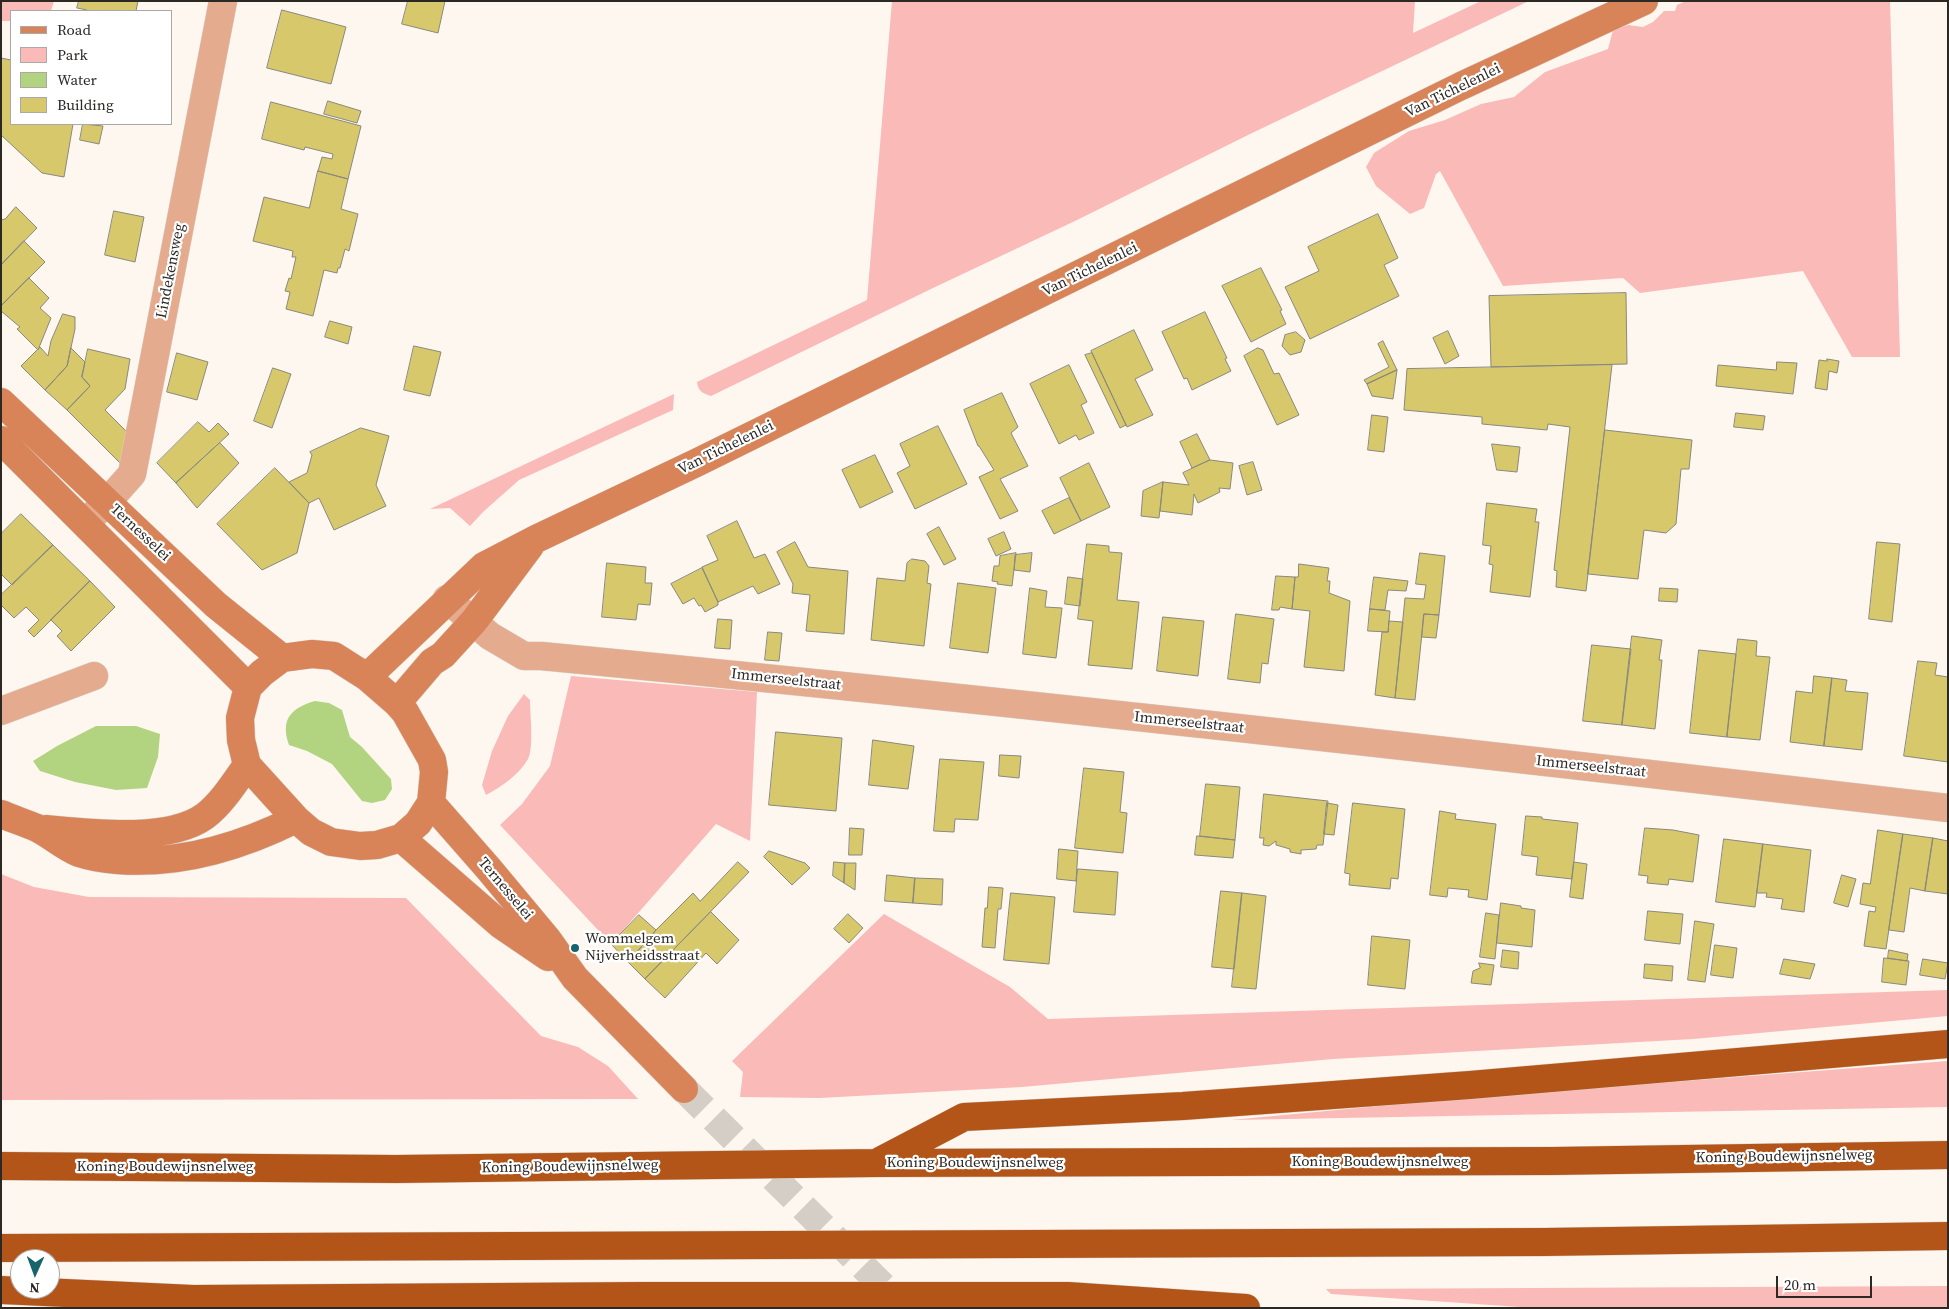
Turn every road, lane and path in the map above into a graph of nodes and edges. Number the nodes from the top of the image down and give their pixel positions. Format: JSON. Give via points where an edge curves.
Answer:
{"nodes":[{"id":1,"x":223,"y":1,"type":"edge"},
{"id":2,"x":1644,"y":1,"type":"edge"},
{"id":3,"x":1,"y":402,"type":"edge"},
{"id":4,"x":1,"y":440,"type":"edge"},
{"id":5,"x":107,"y":502,"type":"junction"},
{"id":6,"x":85,"y":523,"type":"junction"},
{"id":7,"x":536,"y":539,"type":"junction"},
{"id":8,"x":447,"y":599,"type":"junction"},
{"id":9,"x":474,"y":621,"type":"junction"},
{"id":10,"x":282,"y":658,"type":"junction"},
{"id":11,"x":94,"y":676,"type":"dead end"},
{"id":12,"x":367,"y":677,"type":"junction"},
{"id":13,"x":248,"y":687,"type":"junction"},
{"id":14,"x":397,"y":703,"type":"junction"},
{"id":15,"x":1,"y":711,"type":"edge"},
{"id":16,"x":247,"y":765,"type":"junction"},
{"id":17,"x":431,"y":803,"type":"junction"},
{"id":18,"x":1948,"y":808,"type":"edge"},
{"id":19,"x":1,"y":814,"type":"edge"},
{"id":20,"x":296,"y":818,"type":"junction"},
{"id":21,"x":37,"y":828,"type":"junction"},
{"id":22,"x":401,"y":838,"type":"junction"},
{"id":23,"x":575,"y":978,"type":"junction"},
{"id":24,"x":1948,"y":1044,"type":"edge"},
{"id":25,"x":684,"y":1089,"type":"tunnel mouth"},
{"id":26,"x":1948,"y":1155,"type":"edge"},
{"id":27,"x":876,"y":1163,"type":"junction"},
{"id":28,"x":1,"y":1166,"type":"edge"},
{"id":29,"x":1948,"y":1236,"type":"edge"},
{"id":30,"x":1,"y":1248,"type":"edge"},
{"id":31,"x":1,"y":1290,"type":"edge"},
{"id":32,"x":1246,"y":1308,"type":"edge"}],
"edges":[{"from":1,"to":5,"type":"street","name":"Lindekensweg","via":[[132,474]]},
{"from":2,"to":7,"type":"street","name":"Van Tichelenlei","via":[[1462,86]]},
{"from":3,"to":5,"type":"street","name":"Ternesselei"},
{"from":4,"to":6,"type":"street","name":"Ternesselei"},
{"from":5,"to":6,"type":"street","name":"Lindekensweg"},
{"from":5,"to":10,"type":"street","name":"Ternesselei","via":[[231,618]]},
{"from":6,"to":13,"type":"street","name":"Ternesselei"},
{"from":7,"to":8,"type":"street","name":"Van Tichelenlei","via":[[484,566]]},
{"from":7,"to":9,"type":"street","name":"Van Tichelenlei"},
{"from":8,"to":9,"type":"street","name":"Immerseelstraat"},
{"from":8,"to":12,"type":"street","name":"Van Tichelenlei"},
{"from":9,"to":14,"type":"street","name":"Van Tichelenlei","via":[[443,656],[432,662]]},
{"from":9,"to":18,"type":"street","name":"Immerseelstraat","via":[[490,636],[524,656],[858,686]]},
{"from":10,"to":12,"type":"street","via":[[312,654],[334,656]]},
{"from":10,"to":13,"type":"street"},
{"from":11,"to":15,"type":"street"},
{"from":12,"to":14,"type":"street"},
{"from":13,"to":16,"type":"street","via":[[240,718]]},
{"from":14,"to":17,"type":"street","via":[[432,760]]},
{"from":16,"to":20,"type":"street"},
{"from":16,"to":21,"type":"street","via":[[205,815],[170,830],[121,834]]},
{"from":17,"to":22,"type":"street","via":[[418,823]]},
{"from":17,"to":23,"type":"street","name":"Ternesselei","via":[[548,940]]},
{"from":19,"to":21,"type":"street"},
{"from":20,"to":21,"type":"street","via":[[231,846],[168,860],[128,861],[78,853]]},
{"from":20,"to":22,"type":"street","via":[[311,832],[331,842],[352,846],[377,845]]},
{"from":22,"to":23,"type":"street","name":"Ternesselei","via":[[502,924]]},
{"from":23,"to":25,"type":"street","name":"Ternesselei"},
{"from":24,"to":27,"type":"highway","via":[[1440,1088],[964,1117]]},
{"from":26,"to":27,"type":"highway","name":"Koning Boudewijnsnelweg","via":[[1552,1162]]},
{"from":27,"to":28,"type":"highway","name":"Koning Boudewijnsnelweg","via":[[396,1169]]},
{"from":29,"to":30,"type":"highway","via":[[1544,1242]]},
{"from":31,"to":32,"type":"highway","via":[[193,1299],[1068,1296]]}]}
